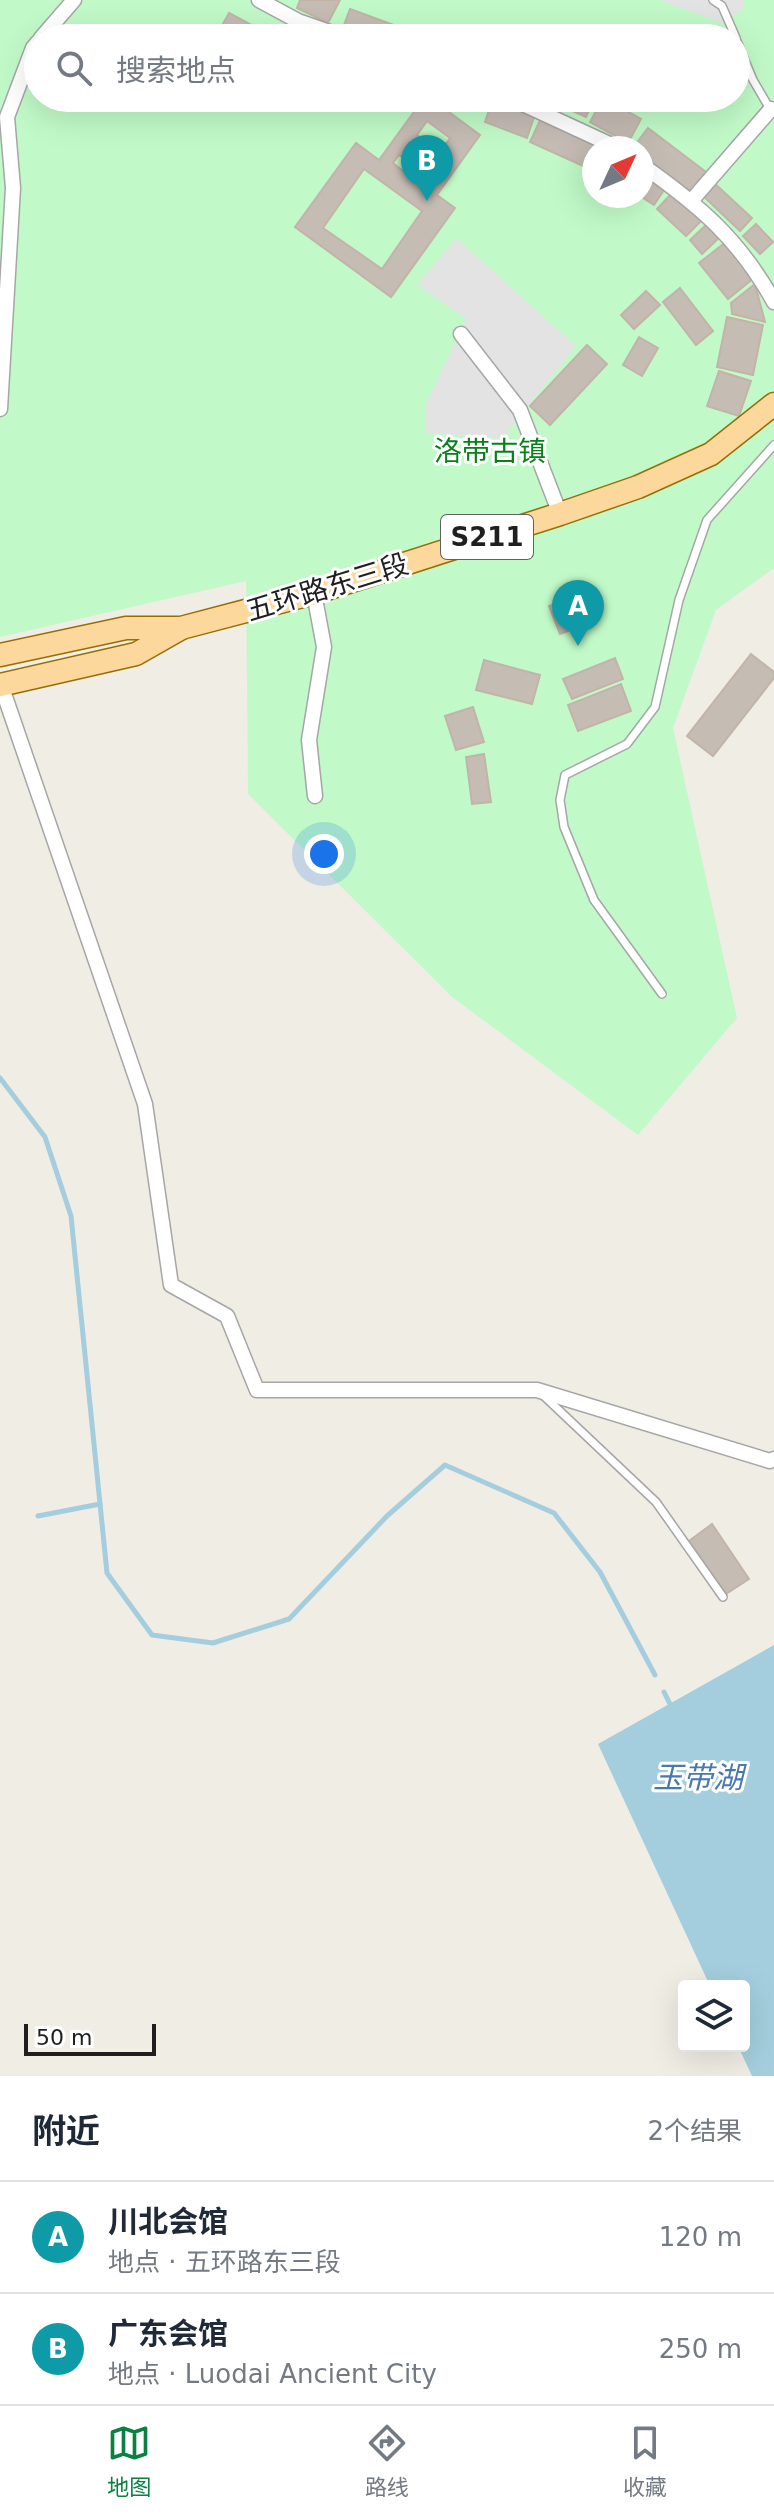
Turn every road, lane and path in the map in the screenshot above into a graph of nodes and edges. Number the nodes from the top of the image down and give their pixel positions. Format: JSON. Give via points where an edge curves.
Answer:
{"nodes":[{"id":1,"x":74,"y":0,"type":"edge"},
{"id":2,"x":259,"y":0,"type":"edge"},
{"id":3,"x":713,"y":0,"type":"edge"},
{"id":4,"x":54,"y":24,"type":"edge"},
{"id":5,"x":307,"y":24,"type":"edge"},
{"id":6,"x":730,"y":24,"type":"edge"},
{"id":7,"x":24,"y":69,"type":"edge"},
{"id":8,"x":750,"y":73,"type":"edge"},
{"id":9,"x":772,"y":109,"type":"edge"},
{"id":10,"x":540,"y":112,"type":"edge"},
{"id":11,"x":4,"y":115,"type":"edge"},
{"id":12,"x":592,"y":136,"type":"edge"},
{"id":13,"x":654,"y":173,"type":"edge"},
{"id":14,"x":692,"y":200,"type":"junction"},
{"id":15,"x":774,"y":302,"type":"edge"},
{"id":16,"x":461,"y":334,"type":"dead end"},
{"id":17,"x":774,"y":404,"type":"edge"},
{"id":18,"x":0,"y":409,"type":"edge"},
{"id":19,"x":774,"y":445,"type":"edge"},
{"id":20,"x":560,"y":514,"type":"junction"},
{"id":21,"x":314,"y":593,"type":"junction"},
{"id":22,"x":181,"y":628,"type":"junction"},
{"id":23,"x":0,"y":655,"type":"edge"},
{"id":24,"x":0,"y":684,"type":"edge"},
{"id":25,"x":315,"y":796,"type":"dead end"},
{"id":26,"x":662,"y":994,"type":"dead end"},
{"id":27,"x":537,"y":1390,"type":"junction"},
{"id":28,"x":774,"y":1459,"type":"edge"},
{"id":29,"x":723,"y":1597,"type":"dead end"}],
"edges":[{"from":1,"to":4,"type":"street"},
{"from":2,"to":5,"type":"street"},
{"from":3,"to":6,"type":"lane"},
{"from":7,"to":11,"type":"street"},
{"from":8,"to":9,"type":"lane"},
{"from":9,"to":14,"type":"street"},
{"from":10,"to":12,"type":"street"},
{"from":11,"to":18,"type":"street","via":[[13,188]]},
{"from":13,"to":14,"type":"street"},
{"from":14,"to":15,"type":"street","via":[[733,240]]},
{"from":16,"to":20,"type":"street","via":[[520,410]]},
{"from":17,"to":20,"type":"main road","name":"五环路东三段","number":"S211","via":[[711,454]]},
{"from":19,"to":26,"type":"lane","via":[[707,520],[679,600],[655,707],[627,744],[565,775],[560,800],[564,827],[594,900]]},
{"from":20,"to":21,"type":"main road","name":"五环路东三段","number":"S211"},
{"from":21,"to":22,"type":"main road","name":"五环路东三段","number":"S211"},
{"from":21,"to":25,"type":"street","via":[[324,647],[309,740]]},
{"from":22,"to":23,"type":"main road","number":"S211","via":[[126,628]]},
{"from":22,"to":24,"type":"main road","number":"S211","via":[[136,654]]},
{"from":24,"to":27,"type":"street","via":[[145,1104],[171,1285],[227,1316],[257,1390]]},
{"from":27,"to":28,"type":"street"},
{"from":27,"to":29,"type":"lane","via":[[656,1502]]}]}
